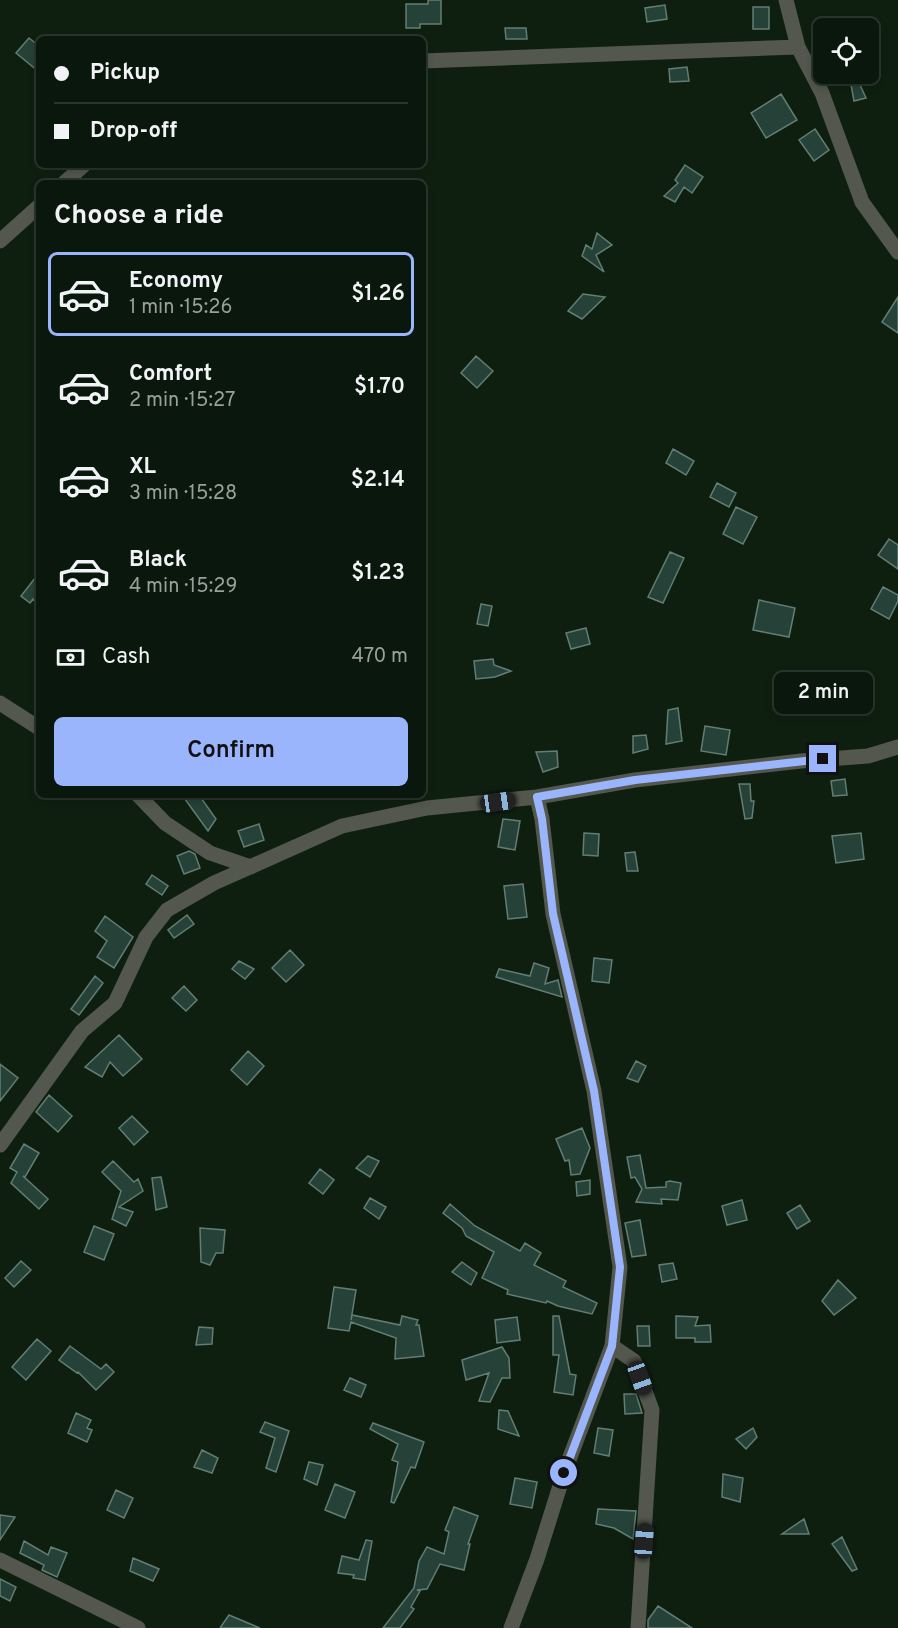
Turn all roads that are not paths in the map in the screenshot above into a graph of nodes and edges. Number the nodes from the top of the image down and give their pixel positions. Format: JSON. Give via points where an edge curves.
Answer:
{"nodes":[{"id":1,"x":786,"y":0,"type":"edge"},
{"id":2,"x":798,"y":47,"type":"junction"},
{"id":3,"x":426,"y":61,"type":"edge"},
{"id":4,"x":81,"y":168,"type":"edge"},
{"id":5,"x":67,"y":180,"type":"edge"},
{"id":6,"x":36,"y":209,"type":"edge"},
{"id":7,"x":0,"y":241,"type":"edge"},
{"id":8,"x":898,"y":252,"type":"edge"},
{"id":9,"x":0,"y":703,"type":"edge"},
{"id":10,"x":36,"y":726,"type":"edge"},
{"id":11,"x":898,"y":747,"type":"edge"},
{"id":12,"x":537,"y":797,"type":"junction"},
{"id":13,"x":141,"y":798,"type":"edge"},
{"id":14,"x":251,"y":867,"type":"junction"},
{"id":15,"x":0,"y":1145,"type":"edge"},
{"id":16,"x":612,"y":1346,"type":"junction"},
{"id":17,"x":0,"y":1560,"type":"edge"},
{"id":18,"x":138,"y":1628,"type":"edge"},
{"id":19,"x":511,"y":1628,"type":"edge"},
{"id":20,"x":638,"y":1628,"type":"edge"}],
"edges":[{"from":1,"to":2,"type":"street"},
{"from":2,"to":3,"type":"street"},
{"from":2,"to":8,"type":"street","via":[[822,93],[862,202]]},
{"from":4,"to":5,"type":"street"},
{"from":6,"to":7,"type":"street"},
{"from":9,"to":10,"type":"street"},
{"from":11,"to":12,"type":"street","via":[[868,756],[635,780]]},
{"from":12,"to":14,"type":"street","via":[[427,808],[342,826]]},
{"from":12,"to":16,"type":"street","via":[[553,914],[594,1091],[620,1267]]},
{"from":13,"to":14,"type":"street","via":[[165,824],[210,853]]},
{"from":14,"to":15,"type":"street","via":[[167,909],[146,937],[115,1003],[82,1031]]},
{"from":16,"to":19,"type":"street"},
{"from":16,"to":20,"type":"street","via":[[634,1361],[652,1410]]},
{"from":17,"to":18,"type":"street"}]}
